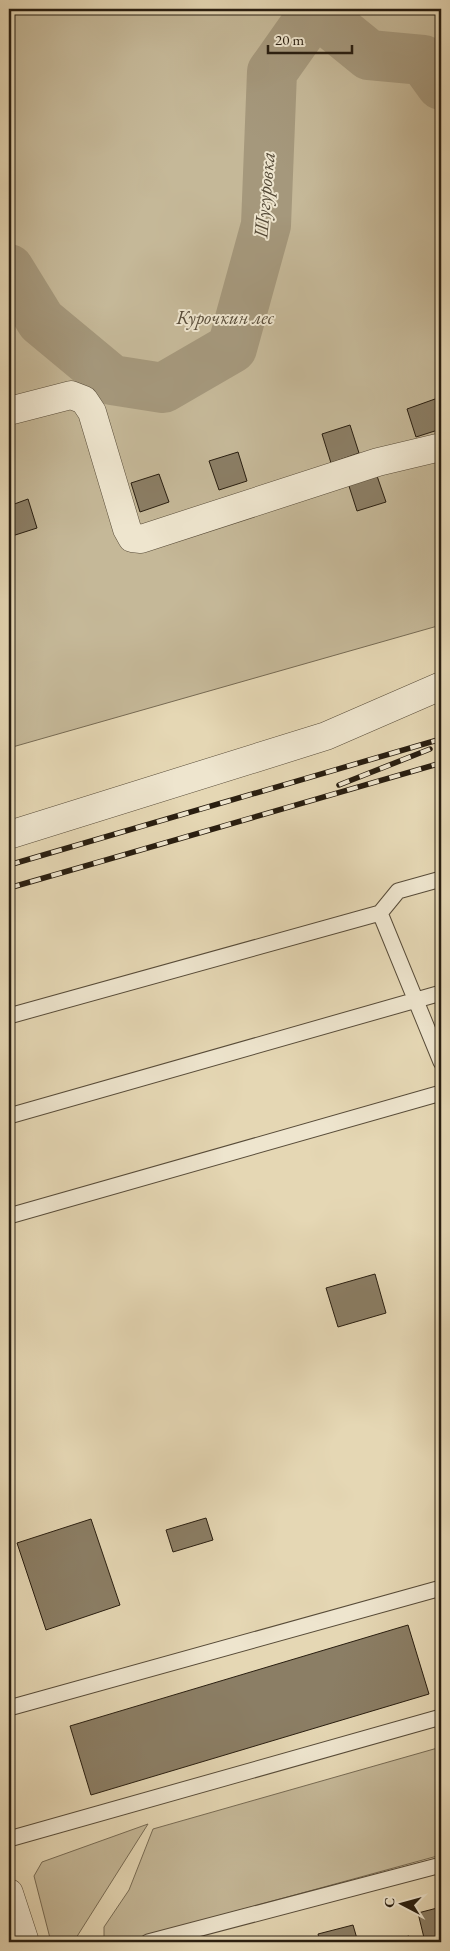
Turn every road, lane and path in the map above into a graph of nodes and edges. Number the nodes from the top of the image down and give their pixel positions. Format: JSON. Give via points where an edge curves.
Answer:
{"nodes":[{"id":1,"x":9,"y":411,"type":"edge"},
{"id":2,"x":441,"y":447,"type":"edge"},
{"id":3,"x":441,"y":686,"type":"edge"},
{"id":4,"x":9,"y":835,"type":"edge"},
{"id":5,"x":441,"y":879,"type":"edge"},
{"id":6,"x":380,"y":912,"type":"junction"},
{"id":7,"x":441,"y":993,"type":"edge"},
{"id":8,"x":417,"y":1000,"type":"junction"},
{"id":9,"x":9,"y":1016,"type":"edge"},
{"id":10,"x":441,"y":1062,"type":"edge"},
{"id":11,"x":441,"y":1093,"type":"edge"},
{"id":12,"x":9,"y":1116,"type":"edge"},
{"id":13,"x":9,"y":1216,"type":"edge"},
{"id":14,"x":441,"y":1588,"type":"edge"},
{"id":15,"x":9,"y":1708,"type":"edge"},
{"id":16,"x":441,"y":1717,"type":"edge"},
{"id":17,"x":9,"y":1839,"type":"edge"},
{"id":18,"x":441,"y":1864,"type":"edge"},
{"id":19,"x":9,"y":1892,"type":"edge"},
{"id":20,"x":25,"y":1942,"type":"edge"},
{"id":21,"x":148,"y":1942,"type":"edge"}],
"edges":[{"from":1,"to":2,"type":"street","via":[[71,395],[84,400],[92,412],[127,529],[132,538],[141,539],[378,462]]},
{"from":3,"to":4,"type":"street","via":[[326,736]]},
{"from":5,"to":6,"type":"lane","via":[[398,891]]},
{"from":6,"to":8,"type":"lane"},
{"from":6,"to":9,"type":"lane"},
{"from":7,"to":8,"type":"lane"},
{"from":8,"to":10,"type":"lane"},
{"from":8,"to":12,"type":"lane"},
{"from":11,"to":13,"type":"lane"},
{"from":14,"to":15,"type":"lane"},
{"from":16,"to":17,"type":"lane"},
{"from":18,"to":21,"type":"lane"},
{"from":19,"to":20,"type":"street"}]}
